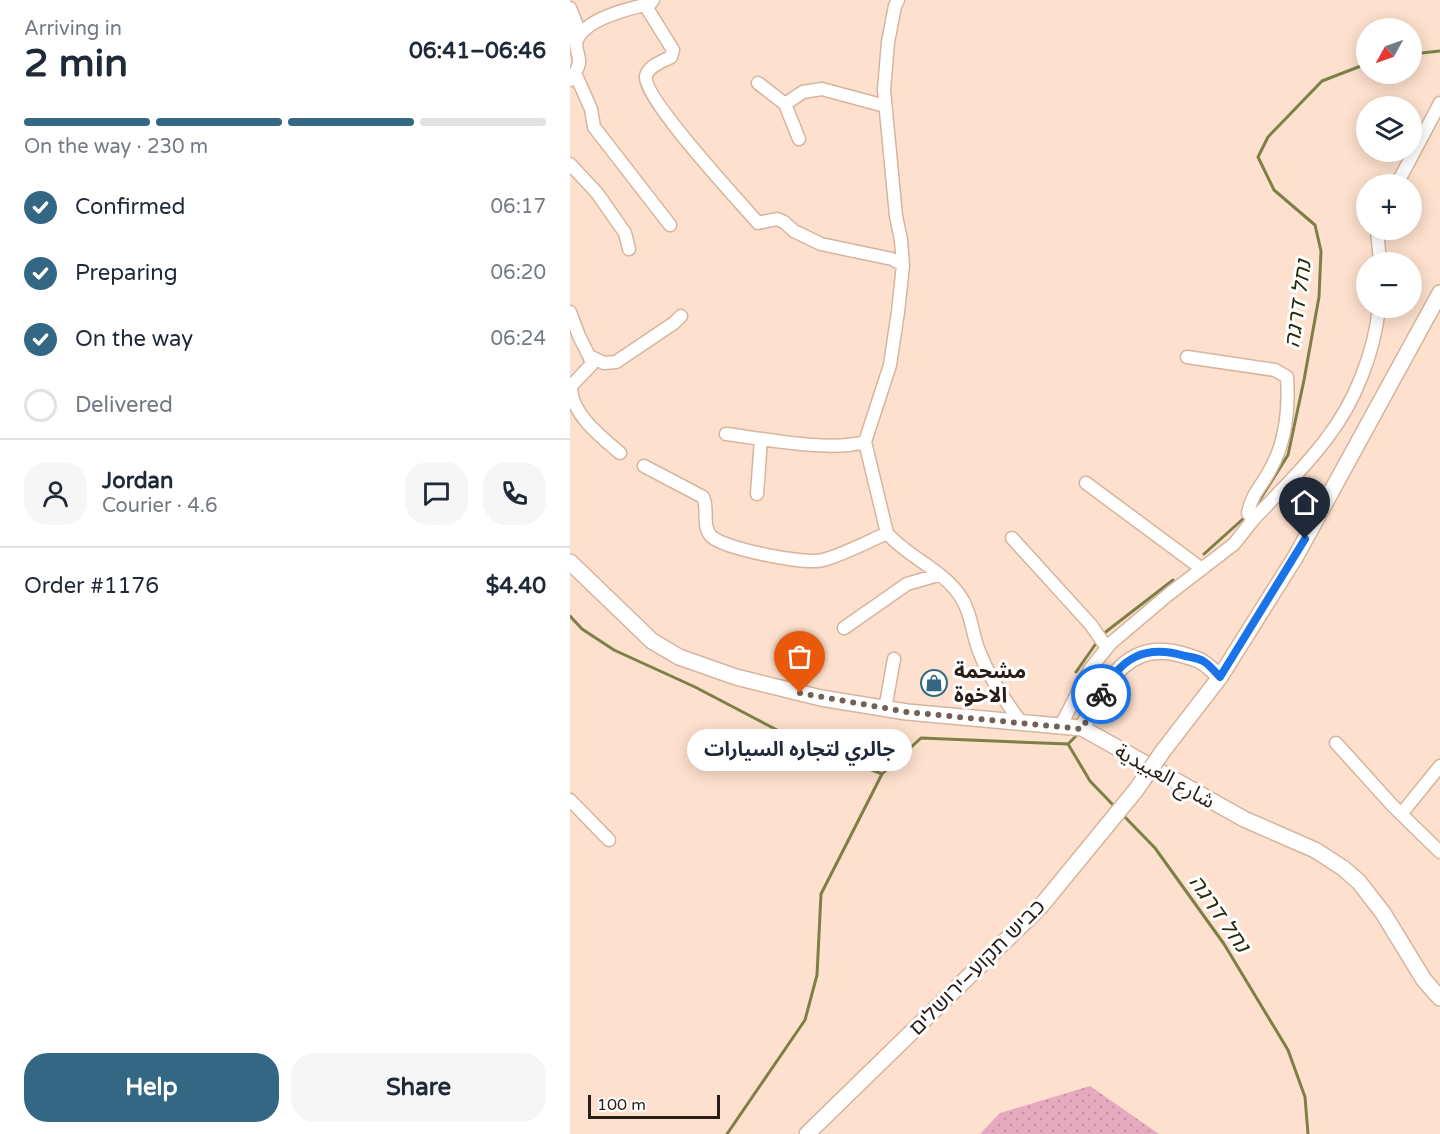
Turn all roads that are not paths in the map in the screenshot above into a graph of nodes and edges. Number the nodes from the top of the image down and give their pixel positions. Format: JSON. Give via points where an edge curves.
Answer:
{"nodes":[{"id":1,"x":649,"y":2,"type":"edge"},
{"id":2,"x":894,"y":2,"type":"edge"},
{"id":3,"x":570,"y":8,"type":"edge"},
{"id":4,"x":573,"y":42,"type":"edge"},
{"id":5,"x":573,"y":77,"type":"edge"},
{"id":6,"x":758,"y":83,"type":"dead end"},
{"id":7,"x":1440,"y":103,"type":"edge"},
{"id":8,"x":785,"y":104,"type":"junction"},
{"id":9,"x":885,"y":106,"type":"junction"},
{"id":10,"x":799,"y":139,"type":"dead end"},
{"id":11,"x":570,"y":164,"type":"edge"},
{"id":12,"x":1402,"y":174,"type":"edge"},
{"id":13,"x":670,"y":225,"type":"dead end"},
{"id":14,"x":629,"y":249,"type":"dead end"},
{"id":15,"x":903,"y":265,"type":"junction"},
{"id":16,"x":1440,"y":293,"type":"edge"},
{"id":17,"x":570,"y":312,"type":"edge"},
{"id":18,"x":681,"y":316,"type":"dead end"},
{"id":19,"x":1378,"y":318,"type":"edge"},
{"id":20,"x":590,"y":356,"type":"junction"},
{"id":21,"x":1187,"y":357,"type":"dead end"},
{"id":22,"x":726,"y":434,"type":"dead end"},
{"id":23,"x":761,"y":439,"type":"junction"},
{"id":24,"x":865,"y":442,"type":"junction"},
{"id":25,"x":620,"y":453,"type":"dead end"},
{"id":26,"x":644,"y":465,"type":"dead end"},
{"id":27,"x":1086,"y":483,"type":"dead end"},
{"id":28,"x":757,"y":494,"type":"dead end"},
{"id":29,"x":1253,"y":520,"type":"junction"},
{"id":30,"x":887,"y":533,"type":"junction"},
{"id":31,"x":1012,"y":538,"type":"dead end"},
{"id":32,"x":570,"y":562,"type":"edge"},
{"id":33,"x":1202,"y":569,"type":"junction"},
{"id":34,"x":938,"y":575,"type":"junction"},
{"id":35,"x":844,"y":628,"type":"dead end"},
{"id":36,"x":1107,"y":648,"type":"junction"},
{"id":37,"x":894,"y":659,"type":"dead end"},
{"id":38,"x":1220,"y":677,"type":"junction"},
{"id":39,"x":885,"y":708,"type":"junction"},
{"id":40,"x":1021,"y":722,"type":"junction"},
{"id":41,"x":1060,"y":725,"type":"junction"},
{"id":42,"x":1082,"y":729,"type":"junction"},
{"id":43,"x":1336,"y":743,"type":"dead end"},
{"id":44,"x":1440,"y":766,"type":"edge"},
{"id":45,"x":570,"y":800,"type":"edge"},
{"id":46,"x":1402,"y":813,"type":"junction"},
{"id":47,"x":609,"y":840,"type":"dead end"},
{"id":48,"x":1440,"y":852,"type":"edge"},
{"id":49,"x":1440,"y":998,"type":"edge"},
{"id":50,"x":807,"y":1134,"type":"edge"}],
"edges":[{"from":1,"to":4,"type":"street","via":[[593,24]]},
{"from":1,"to":15,"type":"street","via":[[673,50],[671,57],[646,74],[654,97],[696,153],[758,223],[777,219],[821,244],[892,259]]},
{"from":2,"to":9,"type":"street"},
{"from":3,"to":4,"type":"street","via":[[576,23]]},
{"from":4,"to":5,"type":"street","via":[[579,62]]},
{"from":5,"to":13,"type":"street","via":[[591,109],[594,127]]},
{"from":6,"to":8,"type":"street"},
{"from":7,"to":12,"type":"street"},
{"from":8,"to":9,"type":"street","via":[[803,92],[822,89]]},
{"from":8,"to":10,"type":"street"},
{"from":9,"to":15,"type":"street"},
{"from":11,"to":14,"type":"street","via":[[597,193],[625,233]]},
{"from":15,"to":24,"type":"street","via":[[890,365]]},
{"from":16,"to":38,"type":"main road","via":[[1296,556]]},
{"from":17,"to":20,"type":"street"},
{"from":18,"to":20,"type":"street","via":[[616,362],[604,363]]},
{"from":19,"to":29,"type":"street","via":[[1367,361],[1340,421]]},
{"from":20,"to":25,"type":"street","via":[[592,364],[571,386],[571,394],[588,425]]},
{"from":21,"to":29,"type":"street","via":[[1275,370],[1287,377],[1289,404],[1283,434],[1272,467],[1251,498],[1248,513]]},
{"from":22,"to":23,"type":"street"},
{"from":23,"to":24,"type":"street","via":[[850,446]]},
{"from":23,"to":28,"type":"street"},
{"from":24,"to":30,"type":"street"},
{"from":26,"to":30,"type":"street","via":[[703,497],[707,529],[712,537],[735,547],[787,559],[821,561]]},
{"from":27,"to":33,"type":"street"},
{"from":29,"to":33,"type":"street","via":[[1234,544]]},
{"from":30,"to":34,"type":"street"},
{"from":31,"to":36,"type":"street"},
{"from":32,"to":39,"type":"main road","name":"شارع العبيدية","via":[[651,641],[679,657],[736,677],[821,698]]},
{"from":33,"to":36,"type":"street"},
{"from":34,"to":35,"type":"street","via":[[907,584]]},
{"from":34,"to":40,"type":"street","via":[[963,600],[978,650],[998,690]]},
{"from":36,"to":41,"type":"street","via":[[1090,669]]},
{"from":37,"to":39,"type":"street"},
{"from":38,"to":42,"type":"main road","via":[[1203,661],[1166,651],[1142,654],[1128,660],[1108,681]]},
{"from":38,"to":50,"type":"main road","name":"כביש תקוע–ירושלים","bridge":true,"via":[[1136,790],[1041,906]]},
{"from":39,"to":40,"type":"main road","name":"شارع العبيدية"},
{"from":40,"to":41,"type":"main road","name":"شارع العبيدية"},
{"from":41,"to":42,"type":"main road","name":"شارع العبيدية"},
{"from":42,"to":49,"type":"main road","name":"شارع العبيدية","via":[[1244,819],[1315,850],[1342,868],[1359,882]]},
{"from":43,"to":46,"type":"street"},
{"from":44,"to":46,"type":"street"},
{"from":45,"to":47,"type":"street"},
{"from":46,"to":48,"type":"street"}]}
